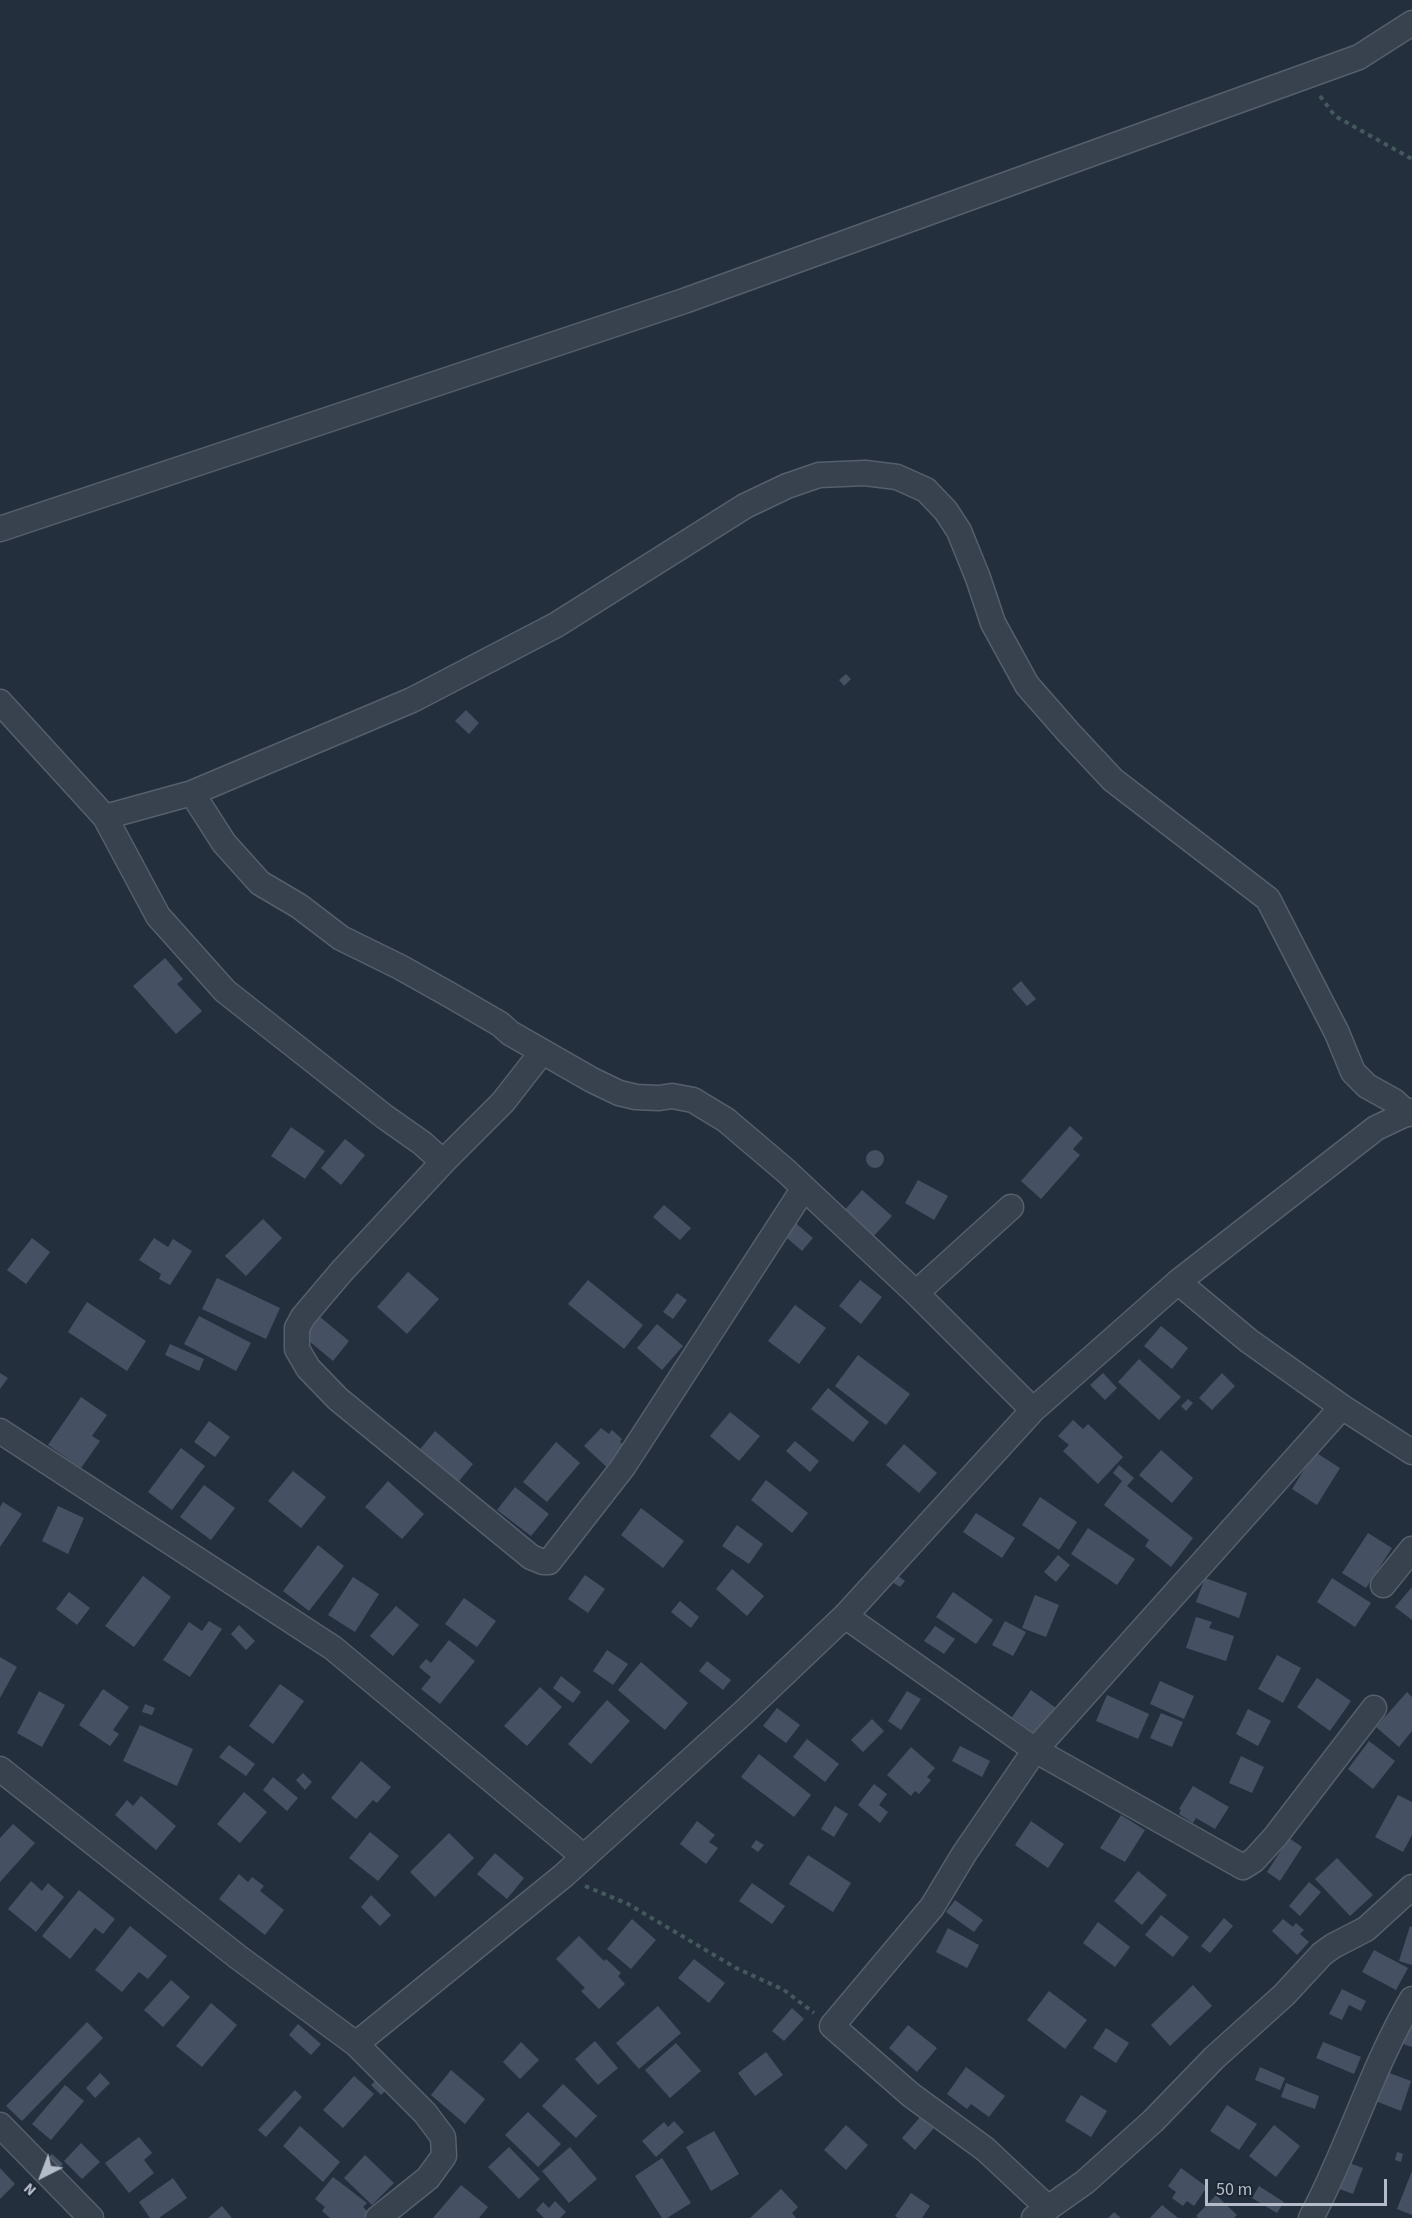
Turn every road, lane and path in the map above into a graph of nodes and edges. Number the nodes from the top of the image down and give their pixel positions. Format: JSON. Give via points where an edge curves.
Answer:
{"nodes":[{"id":1,"x":1412,"y":23,"type":"edge"},
{"id":2,"x":1304,"y":77,"type":"junction"},
{"id":3,"x":1412,"y":159,"type":"edge"},
{"id":4,"x":0,"y":529,"type":"edge"},
{"id":5,"x":0,"y":702,"type":"edge"},
{"id":6,"x":192,"y":793,"type":"junction"},
{"id":7,"x":105,"y":817,"type":"junction"},
{"id":8,"x":542,"y":1052,"type":"junction"},
{"id":9,"x":1410,"y":1113,"type":"edge"},
{"id":10,"x":443,"y":1162,"type":"junction"},
{"id":11,"x":804,"y":1188,"type":"junction"},
{"id":12,"x":1011,"y":1207,"type":"dead end"},
{"id":13,"x":1178,"y":1282,"type":"junction"},
{"id":14,"x":916,"y":1293,"type":"junction"},
{"id":15,"x":1342,"y":1407,"type":"junction"},
{"id":16,"x":1033,"y":1410,"type":"junction"},
{"id":17,"x":0,"y":1431,"type":"edge"},
{"id":18,"x":1412,"y":1452,"type":"edge"},
{"id":19,"x":1412,"y":1549,"type":"edge"},
{"id":20,"x":1383,"y":1585,"type":"dead end"},
{"id":21,"x":845,"y":1616,"type":"junction"},
{"id":22,"x":1374,"y":1708,"type":"dead end"},
{"id":23,"x":1035,"y":1750,"type":"junction"},
{"id":24,"x":0,"y":1770,"type":"edge"},
{"id":25,"x":584,"y":1857,"type":"junction"},
{"id":26,"x":563,"y":1876,"type":"junction"},
{"id":27,"x":1412,"y":1887,"type":"edge"},
{"id":28,"x":1412,"y":2000,"type":"edge"},
{"id":29,"x":832,"y":2026,"type":"junction"},
{"id":30,"x":356,"y":2044,"type":"junction"},
{"id":31,"x":0,"y":2125,"type":"edge"},
{"id":32,"x":1041,"y":2213,"type":"edge"},
{"id":33,"x":91,"y":2218,"type":"edge"},
{"id":34,"x":378,"y":2218,"type":"edge"},
{"id":35,"x":1311,"y":2218,"type":"edge"}],
"edges":[{"from":1,"to":2,"type":"street","via":[[1359,57]]},
{"from":2,"to":3,"type":"path","via":[[1335,116]]},
{"from":2,"to":4,"type":"street","via":[[684,301]]},
{"from":5,"to":7,"type":"street"},
{"from":6,"to":7,"type":"street"},
{"from":6,"to":8,"type":"street","via":[[224,843],[260,883],[341,938],[450,995]]},
{"from":6,"to":9,"type":"street","via":[[412,699],[556,625],[746,506],[787,486],[819,475],[865,473],[897,477],[926,490],[959,531],[993,623],[1027,685],[1113,780],[1268,899],[1353,1072],[1367,1086]]},
{"from":7,"to":10,"type":"street","via":[[158,916],[225,991]]},
{"from":8,"to":10,"type":"street","via":[[503,1102]]},
{"from":8,"to":11,"type":"street","via":[[619,1093],[693,1100],[726,1120]]},
{"from":9,"to":13,"type":"street","via":[[1376,1128]]},
{"from":10,"to":11,"type":"street","via":[[303,1317],[297,1328],[297,1349],[308,1368],[338,1399],[531,1557],[543,1562],[549,1562],[623,1467]]},
{"from":11,"to":14,"type":"street"},
{"from":12,"to":14,"type":"street"},
{"from":13,"to":15,"type":"street","via":[[1249,1341]]},
{"from":13,"to":16,"type":"street"},
{"from":14,"to":16,"type":"street"},
{"from":15,"to":18,"type":"street"},
{"from":15,"to":23,"type":"street"},
{"from":16,"to":21,"type":"street"},
{"from":17,"to":25,"type":"street","via":[[333,1648]]},
{"from":19,"to":20,"type":"street"},
{"from":21,"to":23,"type":"street"},
{"from":21,"to":25,"type":"street"},
{"from":22,"to":23,"type":"street","via":[[1275,1837],[1243,1867]]},
{"from":23,"to":29,"type":"street","via":[[932,1907]]},
{"from":24,"to":30,"type":"street","via":[[238,1957]]},
{"from":25,"to":26,"type":"street"},
{"from":26,"to":29,"type":"path","via":[[628,1904],[736,1968],[784,1990]]},
{"from":26,"to":30,"type":"street"},
{"from":27,"to":32,"type":"street","via":[[1366,1929],[1322,1954],[1153,2121],[1085,2182]]},
{"from":28,"to":35,"type":"street","via":[[1387,2043]]},
{"from":29,"to":32,"type":"street","via":[[910,2095],[986,2149]]},
{"from":30,"to":34,"type":"street","via":[[443,2136],[444,2156],[428,2178]]},
{"from":31,"to":33,"type":"street"}]}
